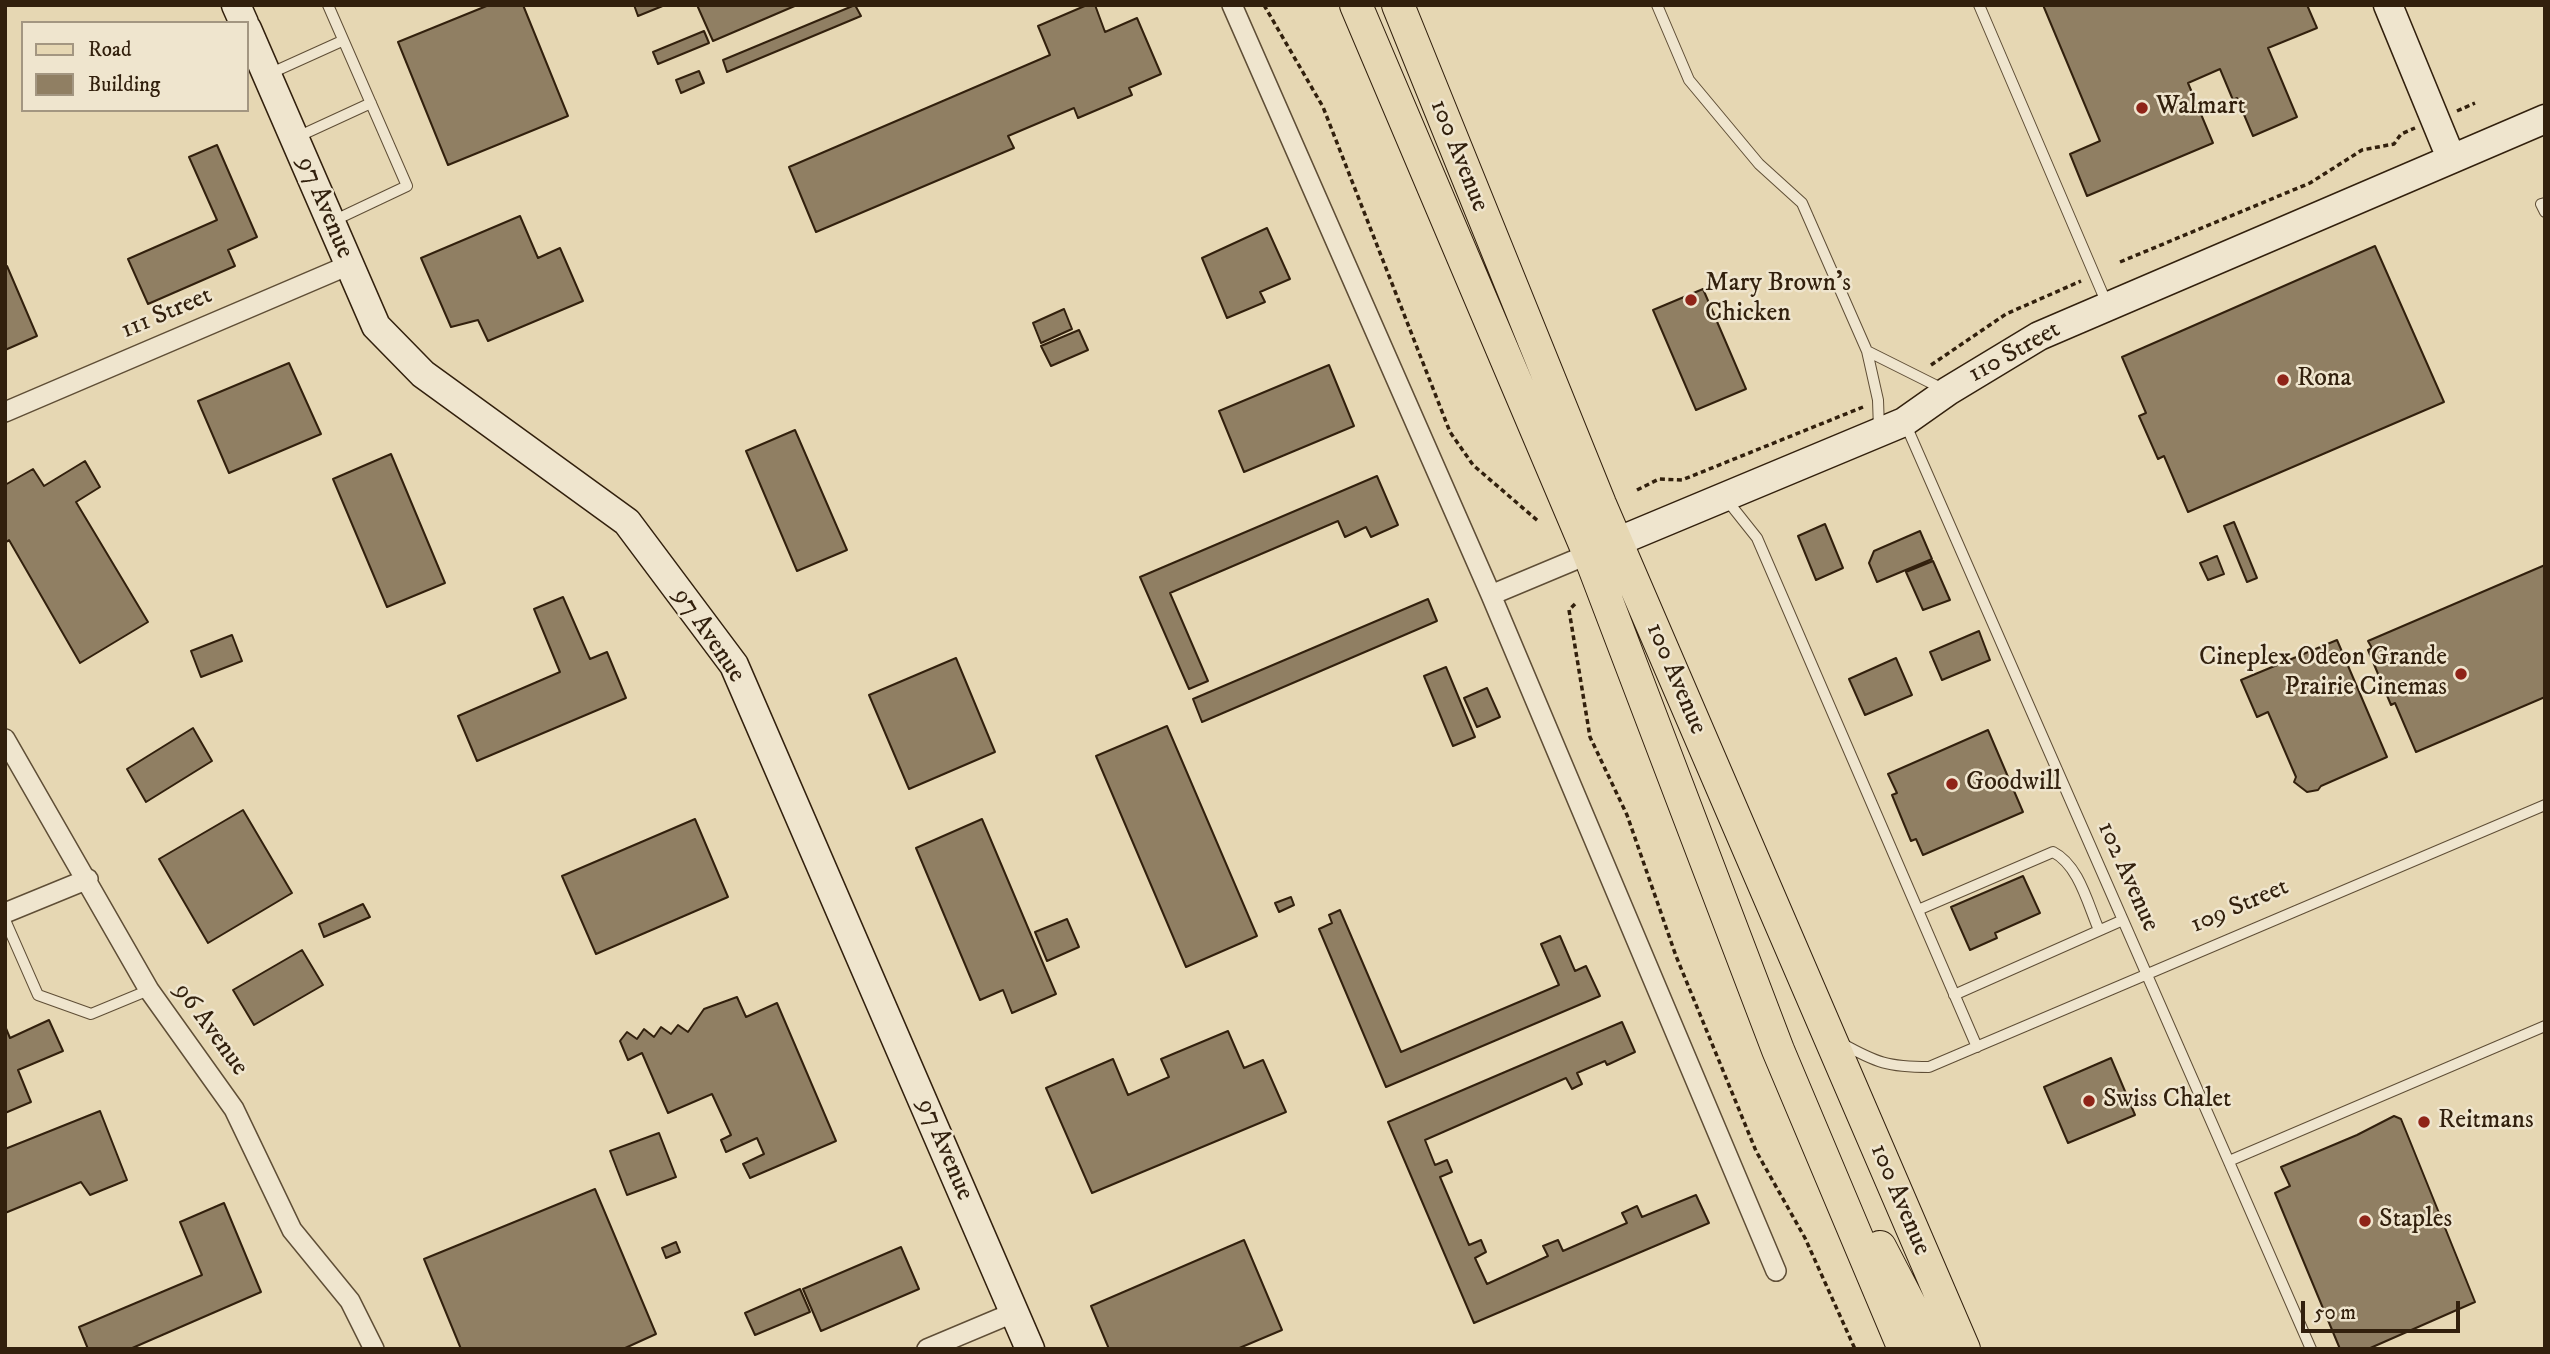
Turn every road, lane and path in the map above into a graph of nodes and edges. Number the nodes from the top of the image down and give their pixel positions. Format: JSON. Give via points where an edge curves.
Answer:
{"nodes":[{"id":1,"x":236,"y":5,"type":"edge"},
{"id":2,"x":328,"y":5,"type":"edge"},
{"id":3,"x":1232,"y":5,"type":"edge"},
{"id":4,"x":1264,"y":5,"type":"edge"},
{"id":5,"x":1356,"y":5,"type":"edge"},
{"id":6,"x":1398,"y":5,"type":"edge"},
{"id":7,"x":1657,"y":5,"type":"edge"},
{"id":8,"x":1979,"y":5,"type":"edge"},
{"id":9,"x":2388,"y":5,"type":"edge"},
{"id":10,"x":243,"y":21,"type":"edge"},
{"id":11,"x":248,"y":31,"type":"edge"},
{"id":12,"x":342,"y":41,"type":"junction"},
{"id":13,"x":267,"y":75,"type":"junction"},
{"id":14,"x":371,"y":103,"type":"junction"},
{"id":15,"x":2475,"y":103,"type":"dead end"},
{"id":16,"x":2545,"y":119,"type":"edge"},
{"id":17,"x":2435,"y":120,"type":"junction"},
{"id":18,"x":294,"y":138,"type":"junction"},
{"id":19,"x":2451,"y":159,"type":"junction"},
{"id":20,"x":2545,"y":203,"type":"edge"},
{"id":21,"x":2545,"y":212,"type":"edge"},
{"id":22,"x":330,"y":222,"type":"junction"},
{"id":23,"x":2120,"y":262,"type":"dead end"},
{"id":24,"x":349,"y":265,"type":"junction"},
{"id":25,"x":2082,"y":281,"type":"dead end"},
{"id":26,"x":2108,"y":306,"type":"junction"},
{"id":27,"x":1867,"y":351,"type":"junction"},
{"id":28,"x":1931,"y":365,"type":"dead end"},
{"id":29,"x":1948,"y":391,"type":"junction"},
{"id":30,"x":1868,"y":405,"type":"dead end"},
{"id":31,"x":5,"y":412,"type":"edge"},
{"id":32,"x":1892,"y":427,"type":"junction"},
{"id":33,"x":1637,"y":490,"type":"dead end"},
{"id":34,"x":1724,"y":497,"type":"junction"},
{"id":35,"x":1538,"y":521,"type":"dead end"},
{"id":36,"x":1603,"y":548,"type":"junction"},
{"id":37,"x":1491,"y":595,"type":"junction"},
{"id":38,"x":1575,"y":604,"type":"dead end"},
{"id":39,"x":5,"y":739,"type":"edge"},
{"id":40,"x":2545,"y":805,"type":"edge"},
{"id":41,"x":88,"y":879,"type":"junction"},
{"id":42,"x":1918,"y":910,"type":"junction"},
{"id":43,"x":5,"y":913,"type":"edge"},
{"id":44,"x":5,"y":920,"type":"edge"},
{"id":45,"x":2123,"y":920,"type":"junction"},
{"id":46,"x":2099,"y":930,"type":"junction"},
{"id":47,"x":2147,"y":975,"type":"junction"},
{"id":48,"x":149,"y":990,"type":"junction"},
{"id":49,"x":1954,"y":995,"type":"junction"},
{"id":50,"x":2545,"y":1026,"type":"edge"},
{"id":51,"x":1827,"y":1032,"type":"junction"},
{"id":52,"x":1977,"y":1048,"type":"junction"},
{"id":53,"x":1778,"y":1050,"type":"junction"},
{"id":54,"x":2229,"y":1161,"type":"junction"},
{"id":55,"x":1776,"y":1271,"type":"dead end"},
{"id":56,"x":1941,"y":1297,"type":"junction"},
{"id":57,"x":1015,"y":1312,"type":"junction"},
{"id":58,"x":374,"y":1349,"type":"edge"},
{"id":59,"x":928,"y":1349,"type":"edge"},
{"id":60,"x":1030,"y":1349,"type":"edge"},
{"id":61,"x":1855,"y":1349,"type":"edge"},
{"id":62,"x":1904,"y":1349,"type":"edge"},
{"id":63,"x":1933,"y":1349,"type":"edge"},
{"id":64,"x":1964,"y":1349,"type":"edge"},
{"id":65,"x":1973,"y":1349,"type":"edge"},
{"id":66,"x":2311,"y":1349,"type":"edge"}],
"edges":[{"from":1,"to":10,"type":"street"},
{"from":2,"to":12,"type":"lane"},
{"from":3,"to":37,"type":"street"},
{"from":4,"to":35,"type":"path","via":[[1323,107],[1450,432],[1473,465]]},
{"from":5,"to":36,"type":"main road","name":"100 Avenue"},
{"from":6,"to":36,"type":"main road","name":"100 Avenue"},
{"from":7,"to":27,"type":"lane","name":"102 Avenue","via":[[1689,80],[1759,164],[1802,203]]},
{"from":8,"to":26,"type":"lane"},
{"from":9,"to":17,"type":"street"},
{"from":11,"to":13,"type":"street","name":"97 Avenue"},
{"from":12,"to":13,"type":"lane"},
{"from":12,"to":14,"type":"lane"},
{"from":13,"to":18,"type":"street","name":"97 Avenue"},
{"from":14,"to":18,"type":"lane"},
{"from":14,"to":22,"type":"lane","via":[[407,186]]},
{"from":15,"to":17,"type":"path"},
{"from":16,"to":19,"type":"street","name":"110 Street"},
{"from":17,"to":19,"type":"street"},
{"from":17,"to":23,"type":"path","via":[[2401,134],[2394,144],[2362,150],[2309,183]]},
{"from":18,"to":22,"type":"street","name":"97 Avenue"},
{"from":19,"to":26,"type":"street","name":"110 Street"},
{"from":20,"to":21,"type":"lane"},
{"from":22,"to":24,"type":"street","name":"97 Avenue"},
{"from":24,"to":31,"type":"street","name":"111 Street"},
{"from":24,"to":57,"type":"street","name":"97 Avenue","via":[[376,326],[423,374],[627,522],[734,666]]},
{"from":25,"to":28,"type":"path","via":[[2006,314]]},
{"from":26,"to":29,"type":"street","name":"110 Street","via":[[2039,336]]},
{"from":27,"to":29,"type":"lane"},
{"from":27,"to":32,"type":"lane","name":"102 Avenue","via":[[1878,400]]},
{"from":29,"to":32,"type":"street","name":"110 Street"},
{"from":30,"to":33,"type":"path","via":[[1682,480],[1659,480]]},
{"from":32,"to":34,"type":"street","name":"110 Street"},
{"from":32,"to":45,"type":"lane","name":"102 Avenue"},
{"from":34,"to":36,"type":"street","name":"110 Street"},
{"from":34,"to":42,"type":"lane","via":[[1757,538]]},
{"from":36,"to":37,"type":"street","name":"110 Street"},
{"from":36,"to":51,"type":"main road","name":"100 Avenue"},
{"from":36,"to":53,"type":"main road","name":"100 Avenue"},
{"from":37,"to":55,"type":"street"},
{"from":38,"to":61,"type":"path","via":[[1569,610],[1590,737],[1627,815],[1676,956],[1756,1151],[1805,1238]]},
{"from":39,"to":41,"type":"street","name":"96 Avenue"},
{"from":40,"to":47,"type":"lane","name":"109 Street"},
{"from":41,"to":43,"type":"street"},
{"from":41,"to":48,"type":"street","name":"96 Avenue"},
{"from":42,"to":46,"type":"lane","via":[[2053,852],[2075,873]]},
{"from":42,"to":49,"type":"lane"},
{"from":44,"to":48,"type":"lane","via":[[38,995],[91,1014]]},
{"from":45,"to":46,"type":"lane"},
{"from":45,"to":47,"type":"lane","name":"102 Avenue"},
{"from":46,"to":49,"type":"lane"},
{"from":47,"to":52,"type":"lane","name":"109 Street"},
{"from":47,"to":54,"type":"lane","name":"102 Avenue"},
{"from":48,"to":58,"type":"street","name":"96 Avenue","via":[[234,1109],[292,1230],[350,1301]]},
{"from":49,"to":52,"type":"lane"},
{"from":50,"to":54,"type":"lane"},
{"from":51,"to":52,"type":"lane","name":"109 Street","via":[[1874,1062],[1897,1067],[1929,1067]]},
{"from":51,"to":56,"type":"main road","name":"100 Avenue"},
{"from":53,"to":62,"type":"main road","name":"100 Avenue"},
{"from":53,"to":63,"type":"main road"},
{"from":54,"to":66,"type":"lane","name":"102 Avenue"},
{"from":56,"to":64,"type":"main road","name":"100 Avenue"},
{"from":56,"to":65,"type":"main road"},
{"from":57,"to":59,"type":"street"},
{"from":57,"to":60,"type":"street","name":"97 Avenue"}]}
